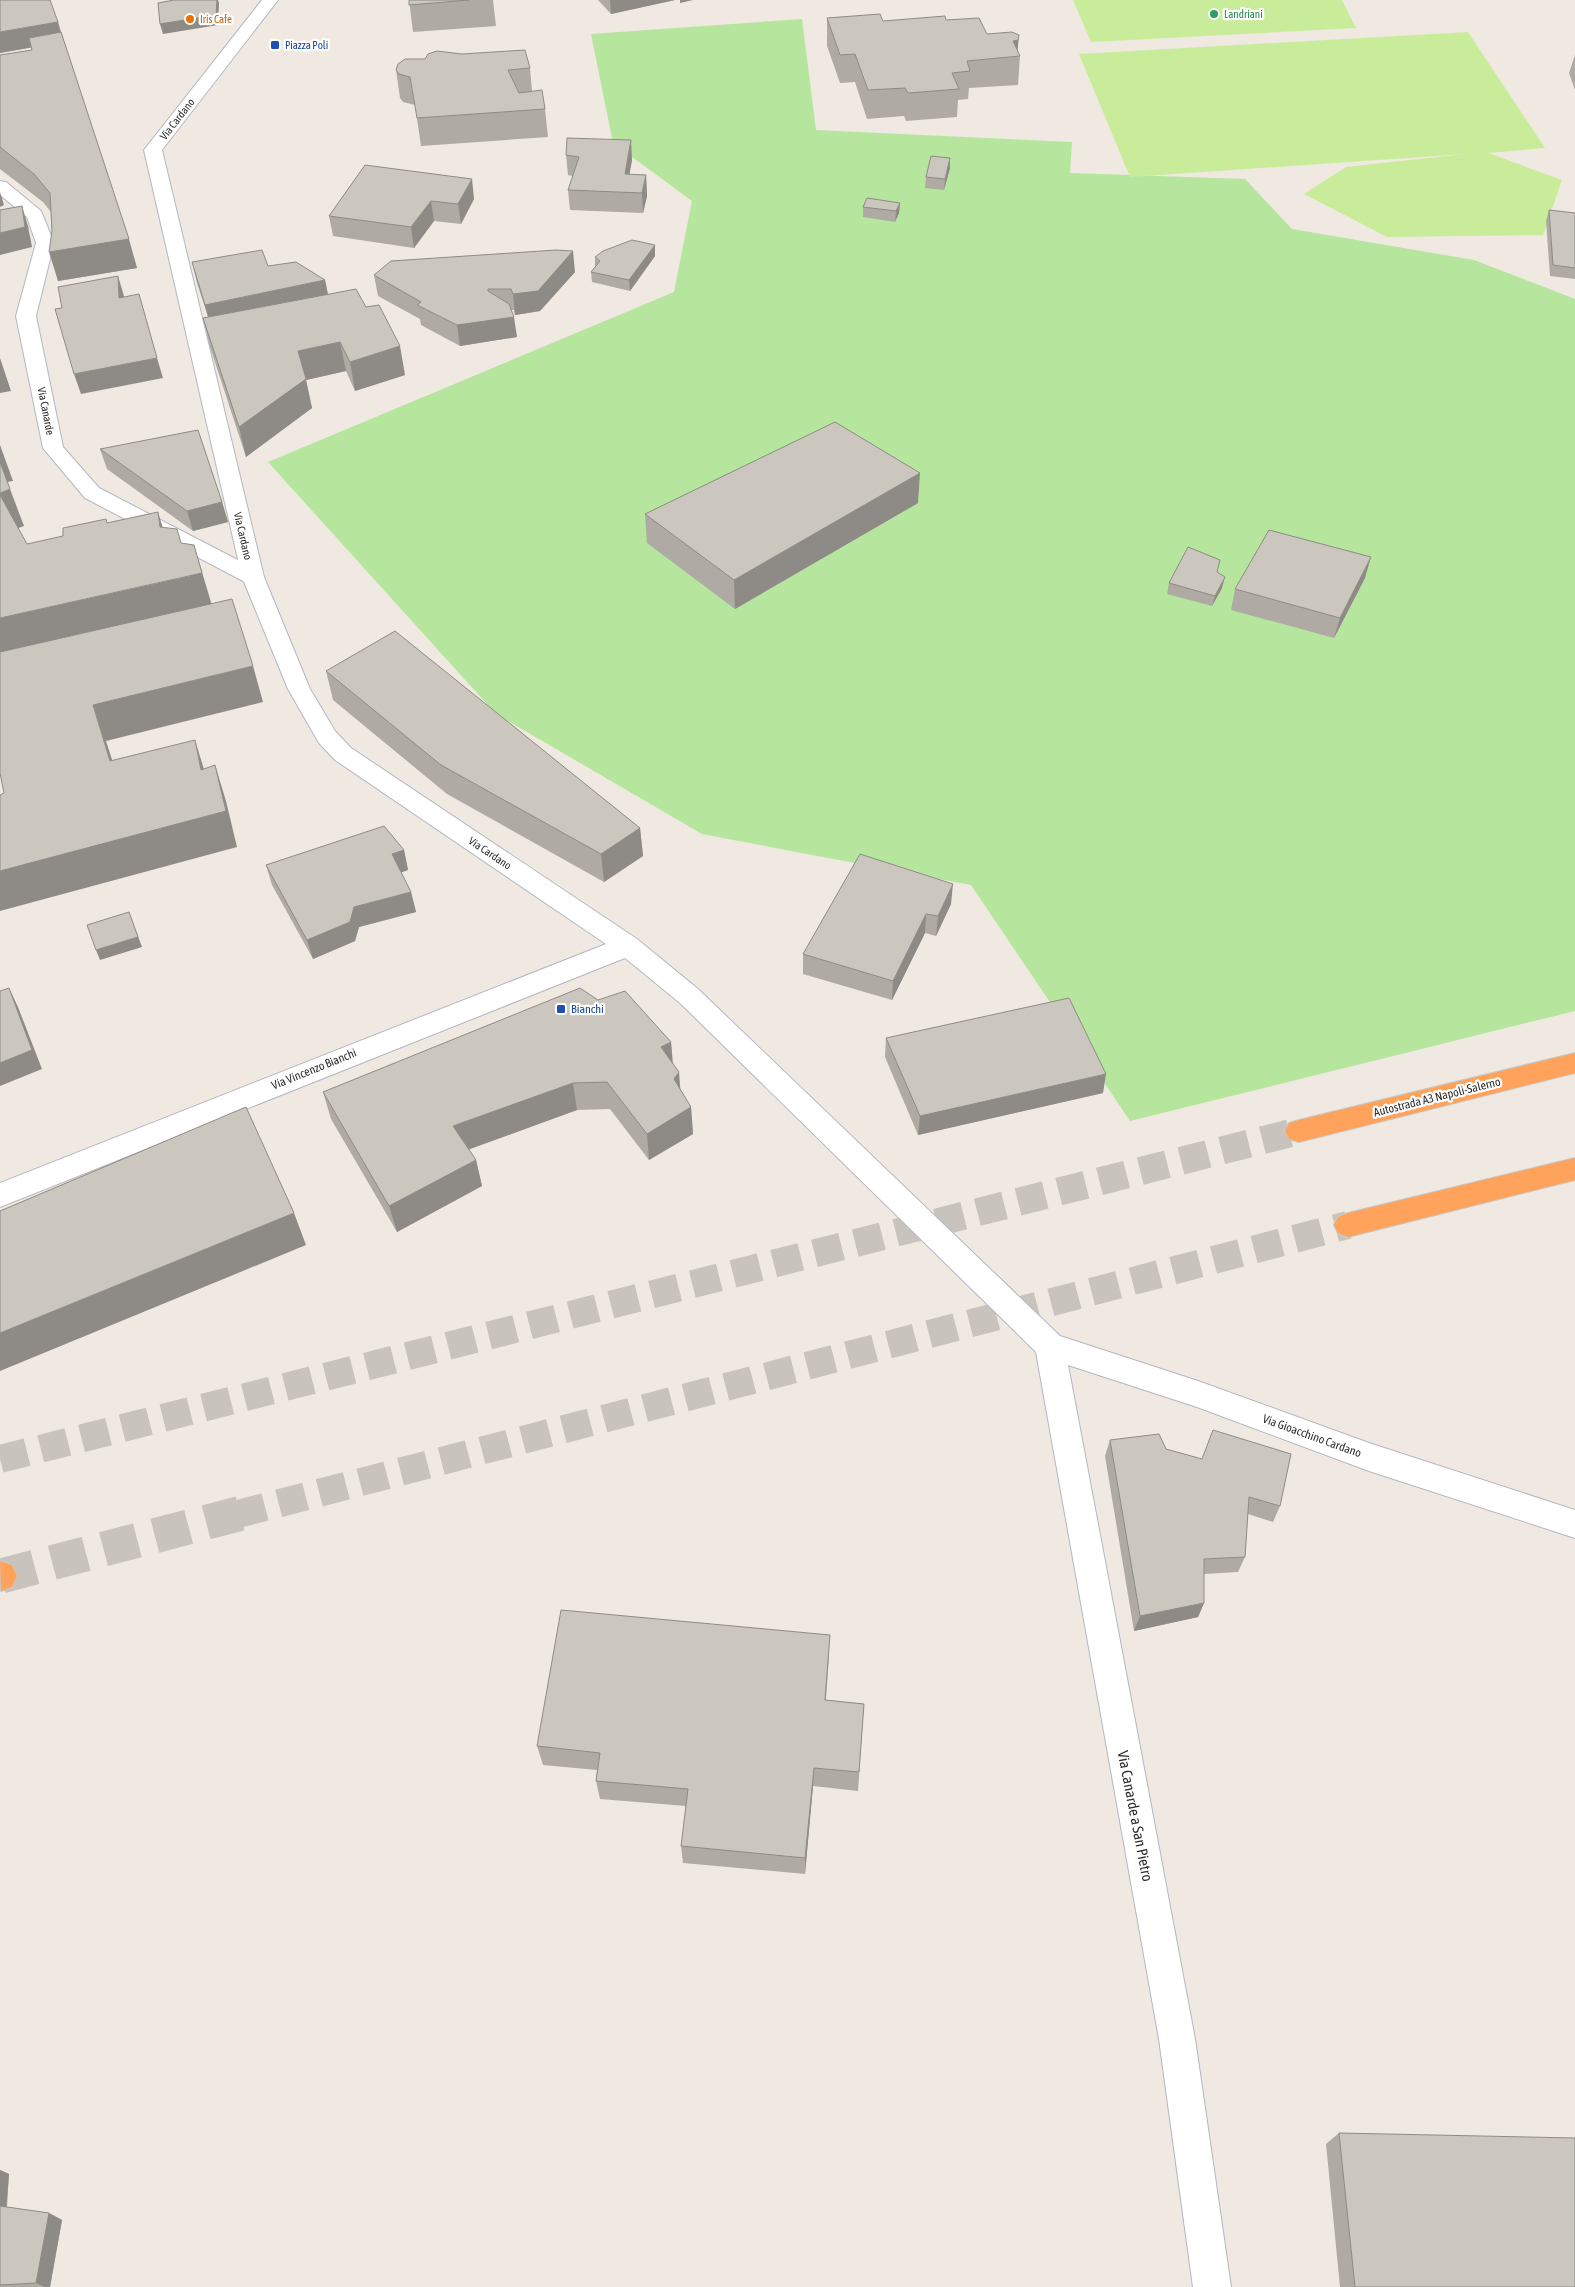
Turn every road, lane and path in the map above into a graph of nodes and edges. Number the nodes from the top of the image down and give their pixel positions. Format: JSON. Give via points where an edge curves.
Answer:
{"nodes":[{"id":1,"x":270,"y":0,"type":"edge"},
{"id":2,"x":0,"y":186,"type":"edge"},
{"id":3,"x":253,"y":577,"type":"junction"},
{"id":4,"x":628,"y":946,"type":"junction"},
{"id":5,"x":1575,"y":1063,"type":"edge"},
{"id":6,"x":1299,"y":1130,"type":"tunnel mouth"},
{"id":7,"x":1575,"y":1169,"type":"edge"},
{"id":8,"x":0,"y":1195,"type":"edge"},
{"id":9,"x":1348,"y":1225,"type":"tunnel mouth"},
{"id":10,"x":1050,"y":1346,"type":"junction"},
{"id":11,"x":1575,"y":1524,"type":"edge"},
{"id":12,"x":1212,"y":2287,"type":"edge"}],
"edges":[{"from":1,"to":3,"type":"street","name":"Via Cardano","via":[[153,150]]},
{"from":2,"to":3,"type":"street","name":"Via Canarde","via":[[36,215],[45,243],[26,316],[53,448],[92,492]]},
{"from":3,"to":4,"type":"street","name":"Via Cardano","via":[[299,689],[326,738],[343,754]]},
{"from":4,"to":8,"type":"street","name":"Via Vincenzo Bianchi"},
{"from":4,"to":10,"type":"street","name":"Via Cardano","via":[[689,996]]},
{"from":5,"to":6,"type":"highway","name":"Autostrada A3 Napoli-Salerno"},
{"from":7,"to":9,"type":"highway"},
{"from":10,"to":11,"type":"street","name":"Via Gioacchino Cardano","via":[[1198,1394],[1369,1457]]},
{"from":10,"to":12,"type":"street","name":"Via Canarde a San Pietro","via":[[1177,2038]]}]}
